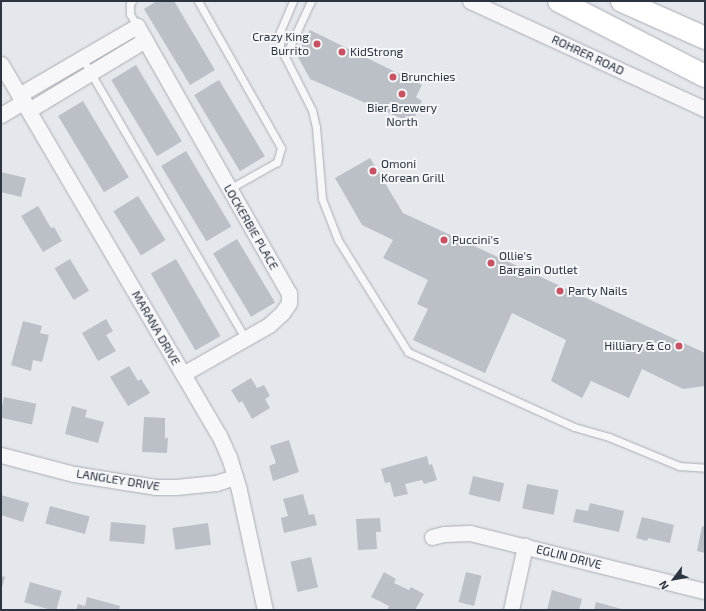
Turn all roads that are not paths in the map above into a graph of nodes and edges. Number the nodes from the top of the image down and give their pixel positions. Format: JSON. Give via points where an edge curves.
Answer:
{"nodes":[{"id":1,"x":132,"y":1,"type":"edge"},
{"id":2,"x":198,"y":1,"type":"edge"},
{"id":3,"x":293,"y":1,"type":"edge"},
{"id":4,"x":311,"y":1,"type":"edge"},
{"id":5,"x":470,"y":1,"type":"edge"},
{"id":6,"x":559,"y":1,"type":"edge"},
{"id":7,"x":622,"y":1,"type":"edge"},
{"id":8,"x":136,"y":26,"type":"junction"},
{"id":9,"x":705,"y":38,"type":"edge"},
{"id":10,"x":145,"y":40,"type":"junction"},
{"id":11,"x":285,"y":57,"type":"junction"},
{"id":12,"x":82,"y":58,"type":"junction"},
{"id":13,"x":1,"y":64,"type":"edge"},
{"id":14,"x":90,"y":72,"type":"junction"},
{"id":15,"x":705,"y":76,"type":"edge"},
{"id":16,"x":24,"y":102,"type":"junction"},
{"id":17,"x":705,"y":109,"type":"edge"},
{"id":18,"x":1,"y":116,"type":"edge"},
{"id":19,"x":229,"y":189,"type":"junction"},
{"id":20,"x":245,"y":338,"type":"junction"},
{"id":21,"x":183,"y":374,"type":"junction"},
{"id":22,"x":1,"y":455,"type":"edge"},
{"id":23,"x":705,"y":468,"type":"edge"},
{"id":24,"x":235,"y":477,"type":"junction"},
{"id":25,"x":432,"y":537,"type":"dead end"},
{"id":26,"x":525,"y":546,"type":"junction"},
{"id":27,"x":705,"y":591,"type":"edge"},
{"id":28,"x":265,"y":610,"type":"edge"},
{"id":29,"x":511,"y":610,"type":"edge"}],
"edges":[{"from":1,"to":8,"type":"lane","via":[[130,14]]},
{"from":2,"to":19,"type":"lane","via":[[281,148],[277,162]]},
{"from":3,"to":11,"type":"lane","via":[[280,32],[280,47]]},
{"from":4,"to":11,"type":"lane"},
{"from":5,"to":17,"type":"street","name":"ROHRER ROAD"},
{"from":6,"to":15,"type":"highway"},
{"from":7,"to":9,"type":"highway"},
{"from":8,"to":10,"type":"street","name":"LOCKERBIE PLACE"},
{"from":8,"to":12,"type":"street"},
{"from":10,"to":14,"type":"street"},
{"from":10,"to":19,"type":"street","name":"LOCKERBIE PLACE"},
{"from":11,"to":23,"type":"lane","via":[[312,110],[322,199],[338,240],[408,352],[574,427],[609,437],[679,466]]},
{"from":12,"to":14,"type":"lane"},
{"from":12,"to":16,"type":"street"},
{"from":13,"to":16,"type":"street","name":"MARANA DRIVE"},
{"from":14,"to":16,"type":"street"},
{"from":14,"to":20,"type":"lane"},
{"from":16,"to":18,"type":"street"},
{"from":16,"to":21,"type":"street","name":"MARANA DRIVE"},
{"from":19,"to":20,"type":"street","name":"LOCKERBIE PLACE","via":[[289,294],[288,303],[282,314],[269,325]]},
{"from":20,"to":21,"type":"street","name":"LOCKERBIE PLACE"},
{"from":21,"to":24,"type":"street","name":"MARANA DRIVE","via":[[219,435]]},
{"from":22,"to":24,"type":"street","name":"LANGLEY DRIVE","via":[[74,474],[155,487],[216,483]]},
{"from":24,"to":28,"type":"street","name":"MARANA DRIVE"},
{"from":25,"to":26,"type":"street","name":"EGLIN DRIVE","via":[[470,533]]},
{"from":26,"to":27,"type":"street","name":"EGLIN DRIVE"},
{"from":26,"to":29,"type":"street"}]}
